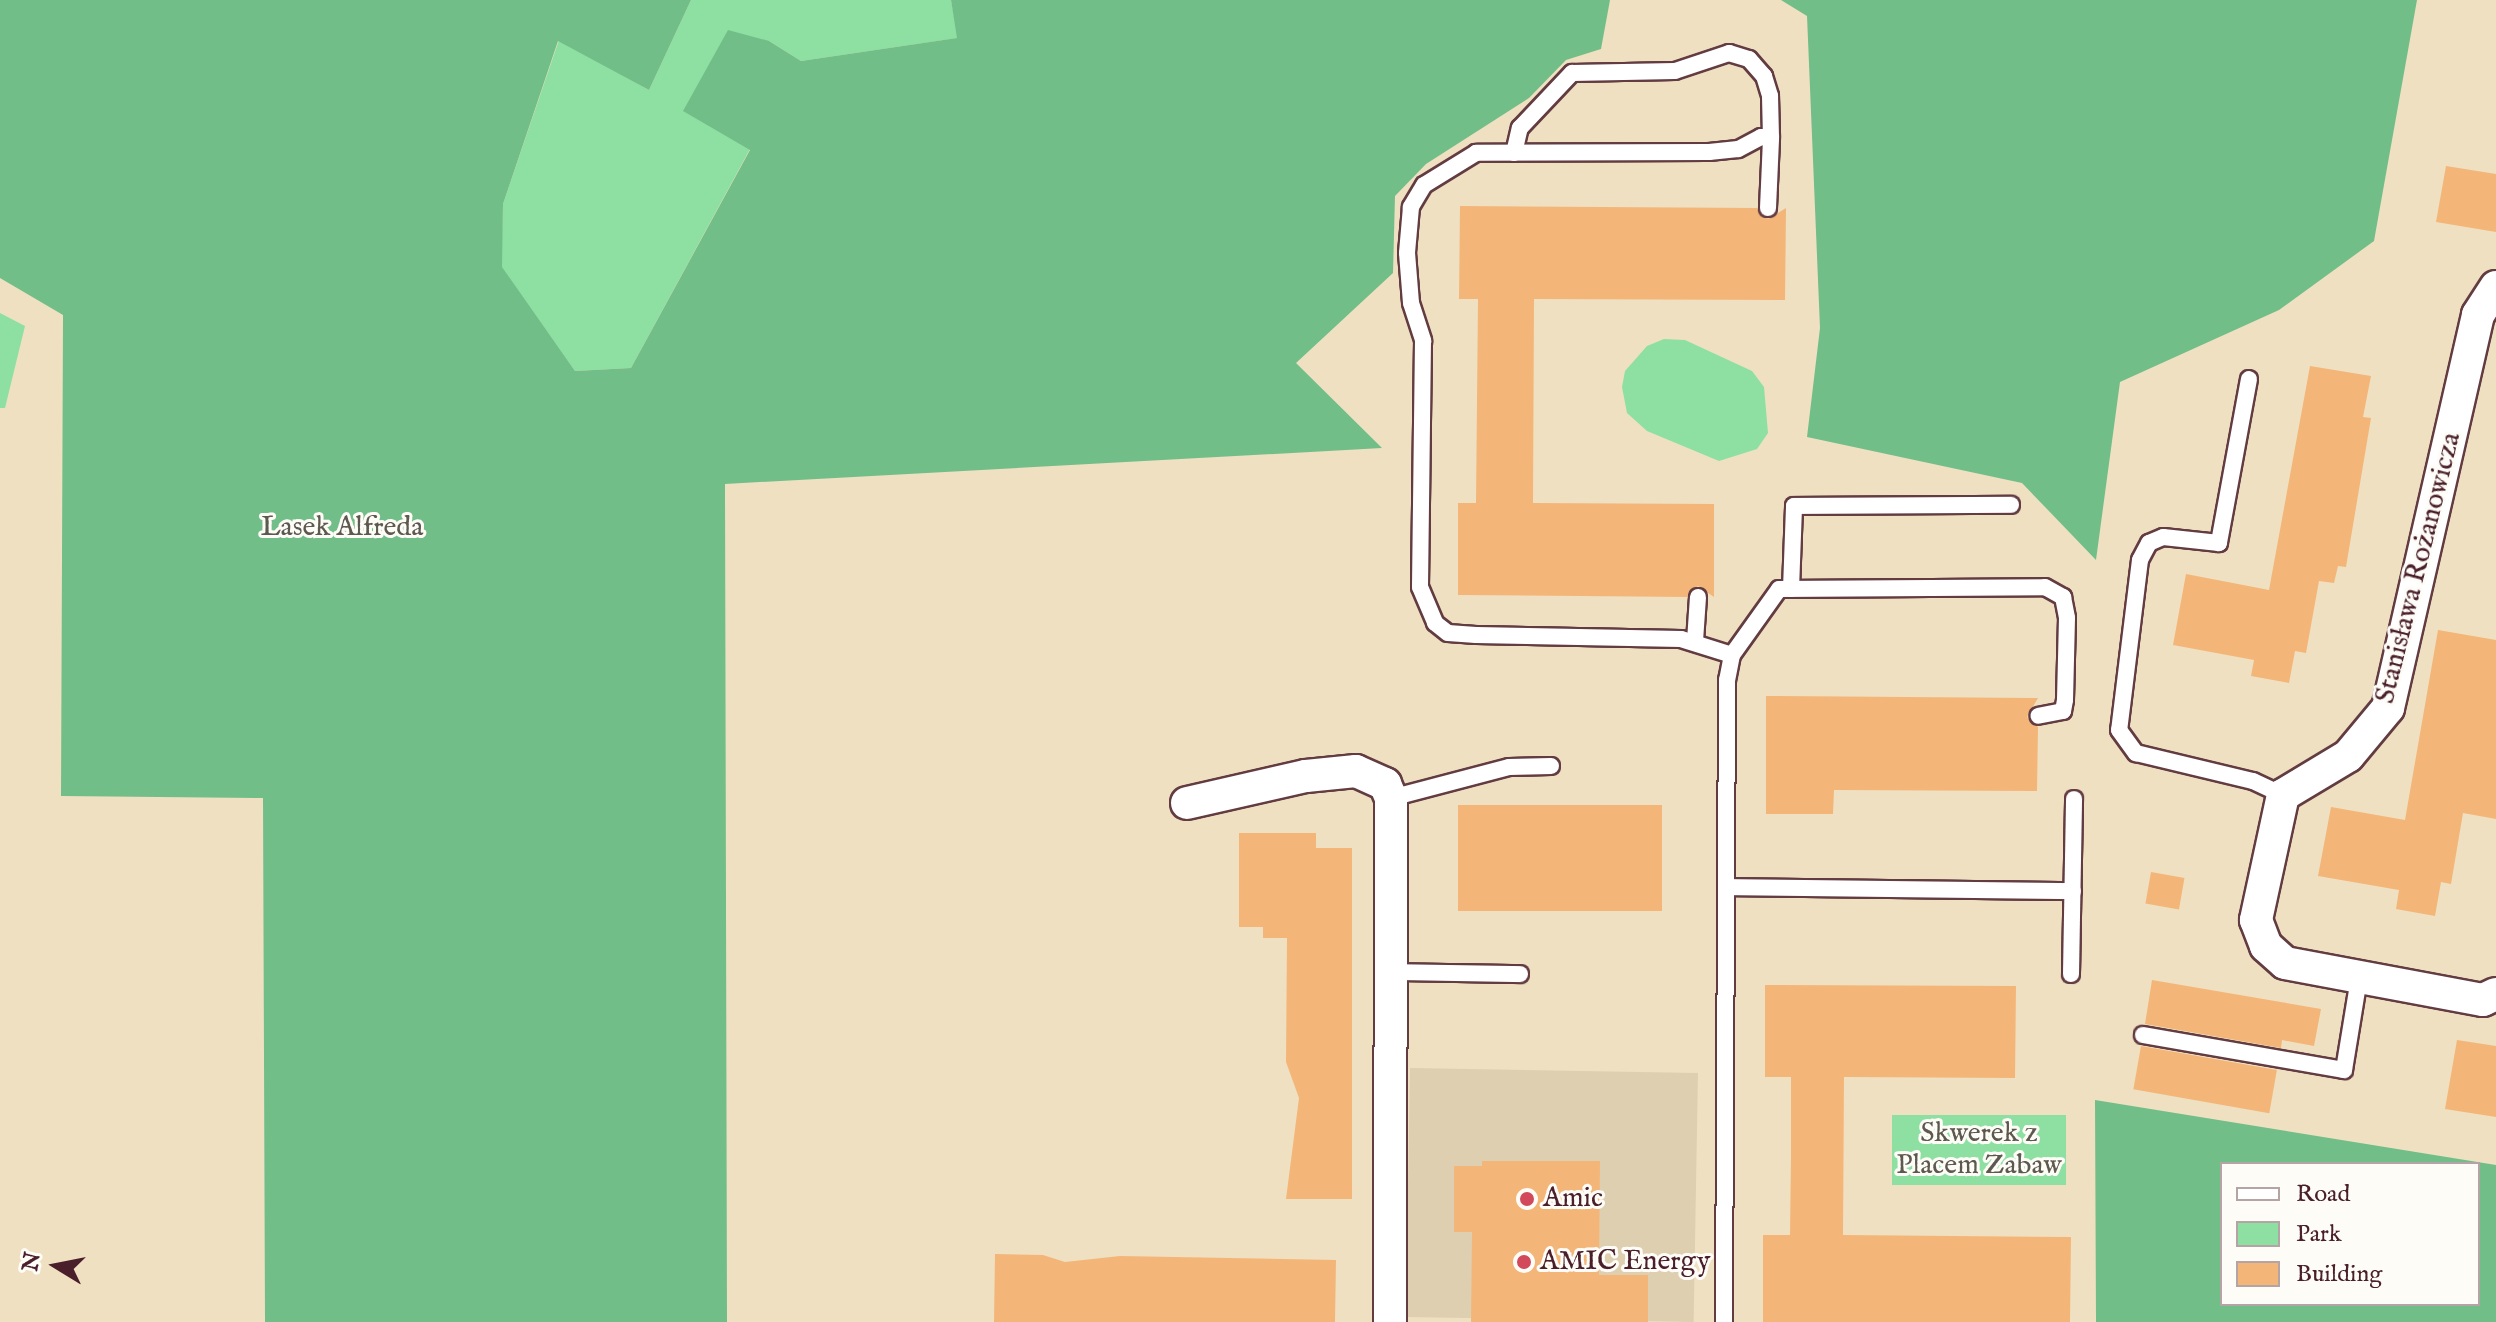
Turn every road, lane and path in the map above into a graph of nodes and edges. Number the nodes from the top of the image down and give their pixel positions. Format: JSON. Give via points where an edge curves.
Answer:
{"nodes":[{"id":1,"x":1771,"y":138,"type":"junction"},
{"id":2,"x":1514,"y":153,"type":"junction"},
{"id":3,"x":1768,"y":208,"type":"dead end"},
{"id":4,"x":2496,"y":287,"type":"edge"},
{"id":5,"x":2249,"y":379,"type":"dead end"},
{"id":6,"x":2011,"y":505,"type":"dead end"},
{"id":7,"x":1791,"y":589,"type":"junction"},
{"id":8,"x":1698,"y":597,"type":"dead end"},
{"id":9,"x":1695,"y":641,"type":"junction"},
{"id":10,"x":1732,"y":655,"type":"junction"},
{"id":11,"x":2038,"y":716,"type":"dead end"},
{"id":12,"x":1551,"y":766,"type":"dead end"},
{"id":13,"x":2283,"y":795,"type":"junction"},
{"id":14,"x":1391,"y":798,"type":"junction"},
{"id":15,"x":2074,"y":799,"type":"dead end"},
{"id":16,"x":1187,"y":803,"type":"dead end"},
{"id":17,"x":1727,"y":887,"type":"junction"},
{"id":18,"x":2073,"y":891,"type":"junction"},
{"id":19,"x":1392,"y":972,"type":"junction"},
{"id":20,"x":1520,"y":974,"type":"dead end"},
{"id":21,"x":2071,"y":974,"type":"dead end"},
{"id":22,"x":2359,"y":978,"type":"junction"},
{"id":23,"x":2496,"y":994,"type":"edge"},
{"id":24,"x":2143,"y":1035,"type":"dead end"},
{"id":25,"x":1390,"y":1322,"type":"edge"},
{"id":26,"x":1724,"y":1322,"type":"edge"}],
"edges":[{"from":1,"to":2,"type":"lane","via":[[1709,152]]},
{"from":1,"to":2,"type":"lane","via":[[1764,76],[1749,59],[1729,53],[1675,71],[1572,73],[1520,128]]},
{"from":1,"to":3,"type":"lane"},
{"from":2,"to":9,"type":"lane","via":[[1476,153],[1424,185],[1411,207],[1410,291],[1423,341],[1420,587],[1426,611],[1448,633]]},
{"from":4,"to":13,"type":"street","name":"Stanisława Rożanowicza","via":[[2478,315],[2388,708],[2348,756]]},
{"from":5,"to":13,"type":"lane","via":[[2219,543],[2163,537],[2149,543],[2140,560],[2119,730],[2136,753],[2253,781]]},
{"from":6,"to":7,"type":"lane","via":[[1794,506]]},
{"from":7,"to":10,"type":"lane","via":[[1779,589],[1768,598]]},
{"from":7,"to":11,"type":"lane","via":[[2045,587],[2063,597],[2065,607],[2065,700],[2063,711]]},
{"from":8,"to":9,"type":"lane"},
{"from":9,"to":10,"type":"lane"},
{"from":10,"to":17,"type":"lane"},
{"from":12,"to":14,"type":"lane","via":[[1509,767]]},
{"from":13,"to":22,"type":"street","via":[[2256,920],[2266,946],[2285,963]]},
{"from":14,"to":16,"type":"street","via":[[1385,784],[1356,771],[1306,776]]},
{"from":14,"to":19,"type":"street"},
{"from":15,"to":18,"type":"lane"},
{"from":17,"to":18,"type":"lane"},
{"from":17,"to":26,"type":"lane"},
{"from":18,"to":21,"type":"lane"},
{"from":19,"to":20,"type":"lane"},
{"from":19,"to":25,"type":"street"},
{"from":22,"to":23,"type":"street","via":[[2483,1000]]},
{"from":22,"to":24,"type":"lane","via":[[2344,1070]]}]}
